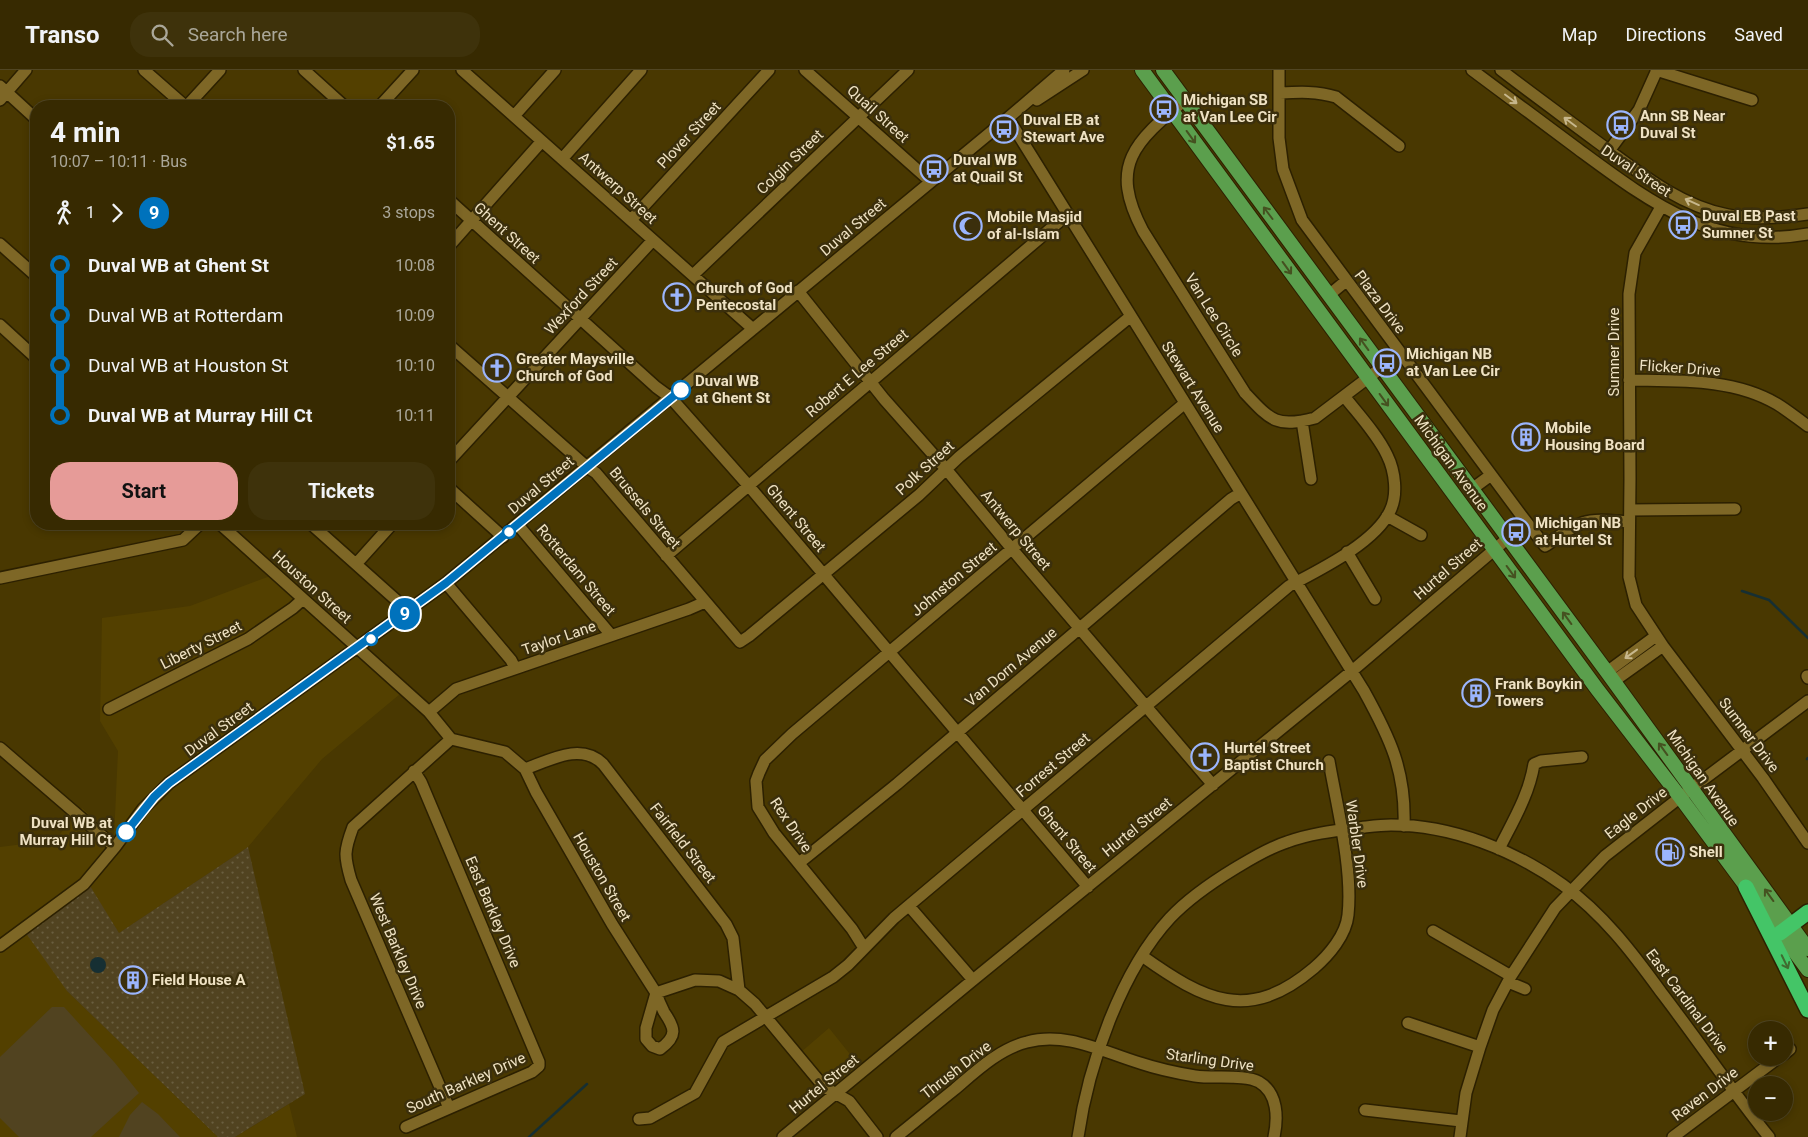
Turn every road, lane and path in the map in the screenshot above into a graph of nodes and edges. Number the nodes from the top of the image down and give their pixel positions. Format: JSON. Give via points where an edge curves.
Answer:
{"nodes":[{"id":1,"x":26,"y":70,"type":"edge"},
{"id":2,"x":144,"y":70,"type":"edge"},
{"id":3,"x":220,"y":70,"type":"edge"},
{"id":4,"x":304,"y":70,"type":"edge"},
{"id":5,"x":413,"y":70,"type":"edge"},
{"id":6,"x":462,"y":70,"type":"edge"},
{"id":7,"x":555,"y":70,"type":"edge"},
{"id":8,"x":641,"y":70,"type":"edge"},
{"id":9,"x":769,"y":70,"type":"edge"},
{"id":10,"x":805,"y":70,"type":"edge"},
{"id":11,"x":908,"y":70,"type":"edge"},
{"id":12,"x":1064,"y":70,"type":"edge"},
{"id":13,"x":1083,"y":70,"type":"edge"},
{"id":14,"x":1142,"y":70,"type":"edge"},
{"id":15,"x":1163,"y":70,"type":"edge"},
{"id":16,"x":1279,"y":70,"type":"edge"},
{"id":17,"x":1472,"y":70,"type":"edge"},
{"id":18,"x":1501,"y":70,"type":"edge"},
{"id":19,"x":1656,"y":70,"type":"edge"},
{"id":20,"x":2,"y":93,"type":"edge"},
{"id":21,"x":1279,"y":93,"type":"junction"},
{"id":22,"x":179,"y":100,"type":"edge"},
{"id":23,"x":192,"y":100,"type":"edge"},
{"id":24,"x":337,"y":100,"type":"edge"},
{"id":25,"x":386,"y":100,"type":"edge"},
{"id":26,"x":1185,"y":100,"type":"junction"},
{"id":27,"x":1752,"y":100,"type":"dead end"},
{"id":28,"x":1172,"y":111,"type":"junction"},
{"id":29,"x":30,"y":114,"type":"edge"},
{"id":30,"x":514,"y":116,"type":"junction"},
{"id":31,"x":858,"y":117,"type":"junction"},
{"id":32,"x":1008,"y":118,"type":"junction"},
{"id":33,"x":542,"y":141,"type":"junction"},
{"id":34,"x":1399,"y":146,"type":"dead end"},
{"id":35,"x":1609,"y":151,"type":"junction"},
{"id":36,"x":562,"y":159,"type":"junction"},
{"id":37,"x":930,"y":181,"type":"junction"},
{"id":38,"x":1636,"y":191,"type":"junction"},
{"id":39,"x":455,"y":205,"type":"edge"},
{"id":40,"x":1661,"y":207,"type":"junction"},
{"id":41,"x":1068,"y":214,"type":"junction"},
{"id":42,"x":1808,"y":214,"type":"edge"},
{"id":43,"x":631,"y":220,"type":"junction"},
{"id":44,"x":472,"y":221,"type":"junction"},
{"id":45,"x":1808,"y":234,"type":"edge"},
{"id":46,"x":455,"y":239,"type":"edge"},
{"id":47,"x":653,"y":240,"type":"junction"},
{"id":48,"x":0,"y":244,"type":"edge"},
{"id":49,"x":30,"y":271,"type":"edge"},
{"id":50,"x":693,"y":275,"type":"junction"},
{"id":51,"x":1346,"y":281,"type":"junction"},
{"id":52,"x":798,"y":291,"type":"junction"},
{"id":53,"x":1328,"y":296,"type":"junction"},
{"id":54,"x":1357,"y":296,"type":"junction"},
{"id":55,"x":1339,"y":310,"type":"junction"},
{"id":56,"x":1131,"y":316,"type":"junction"},
{"id":57,"x":580,"y":318,"type":"junction"},
{"id":58,"x":0,"y":325,"type":"edge"},
{"id":59,"x":753,"y":329,"type":"junction"},
{"id":60,"x":455,"y":350,"type":"edge"},
{"id":61,"x":30,"y":352,"type":"edge"},
{"id":62,"x":1381,"y":368,"type":"junction"},
{"id":63,"x":1368,"y":378,"type":"junction"},
{"id":64,"x":1629,"y":380,"type":"junction"},
{"id":65,"x":870,"y":381,"type":"junction"},
{"id":66,"x":1344,"y":396,"type":"junction"},
{"id":67,"x":507,"y":397,"type":"junction"},
{"id":68,"x":671,"y":398,"type":"junction"},
{"id":69,"x":1185,"y":403,"type":"junction"},
{"id":70,"x":1302,"y":421,"type":"junction"},
{"id":71,"x":1808,"y":426,"type":"edge"},
{"id":72,"x":455,"y":455,"type":"edge"},
{"id":73,"x":587,"y":467,"type":"junction"},
{"id":74,"x":946,"y":469,"type":"junction"},
{"id":75,"x":1491,"y":475,"type":"junction"},
{"id":76,"x":1311,"y":479,"type":"dead end"},
{"id":77,"x":748,"y":485,"type":"junction"},
{"id":78,"x":1472,"y":490,"type":"junction"},
{"id":79,"x":455,"y":494,"type":"edge"},
{"id":80,"x":1242,"y":494,"type":"junction"},
{"id":81,"x":1630,"y":510,"type":"junction"},
{"id":82,"x":1735,"y":510,"type":"dead end"},
{"id":83,"x":1387,"y":516,"type":"junction"},
{"id":84,"x":1629,"y":522,"type":"junction"},
{"id":85,"x":518,"y":524,"type":"junction"},
{"id":86,"x":193,"y":530,"type":"edge"},
{"id":87,"x":227,"y":530,"type":"edge"},
{"id":88,"x":318,"y":530,"type":"edge"},
{"id":89,"x":387,"y":530,"type":"edge"},
{"id":90,"x":1421,"y":535,"type":"dead end"},
{"id":91,"x":502,"y":537,"type":"junction"},
{"id":92,"x":1508,"y":538,"type":"junction"},
{"id":93,"x":1012,"y":549,"type":"junction"},
{"id":94,"x":1494,"y":549,"type":"junction"},
{"id":95,"x":1347,"y":552,"type":"junction"},
{"id":96,"x":666,"y":556,"type":"junction"},
{"id":97,"x":356,"y":564,"type":"junction"},
{"id":98,"x":823,"y":574,"type":"junction"},
{"id":99,"x":0,"y":578,"type":"edge"},
{"id":100,"x":1297,"y":582,"type":"junction"},
{"id":101,"x":446,"y":583,"type":"junction"},
{"id":102,"x":302,"y":599,"type":"junction"},
{"id":103,"x":1375,"y":599,"type":"dead end"},
{"id":104,"x":705,"y":602,"type":"junction"},
{"id":105,"x":408,"y":612,"type":"junction"},
{"id":106,"x":1079,"y":628,"type":"junction"},
{"id":107,"x":611,"y":635,"type":"junction"},
{"id":108,"x":1656,"y":636,"type":"junction"},
{"id":109,"x":739,"y":641,"type":"joint"},
{"id":110,"x":1663,"y":646,"type":"junction"},
{"id":111,"x":358,"y":648,"type":"junction"},
{"id":112,"x":889,"y":653,"type":"junction"},
{"id":113,"x":515,"y":668,"type":"junction"},
{"id":114,"x":1352,"y":671,"type":"junction"},
{"id":115,"x":1610,"y":676,"type":"junction"},
{"id":116,"x":834,"y":699,"type":"joint"},
{"id":117,"x":1808,"y":701,"type":"edge"},
{"id":118,"x":1146,"y":707,"type":"junction"},
{"id":119,"x":109,"y":709,"type":"dead end"},
{"id":120,"x":429,"y":712,"type":"junction"},
{"id":121,"x":957,"y":732,"type":"junction"},
{"id":122,"x":451,"y":739,"type":"junction"},
{"id":123,"x":0,"y":748,"type":"edge"},
{"id":124,"x":1742,"y":751,"type":"junction"},
{"id":125,"x":1582,"y":757,"type":"dead end"},
{"id":126,"x":1330,"y":761,"type":"dead end"},
{"id":127,"x":525,"y":769,"type":"junction"},
{"id":128,"x":414,"y":771,"type":"junction"},
{"id":129,"x":1213,"y":785,"type":"junction"},
{"id":130,"x":1692,"y":788,"type":"junction"},
{"id":131,"x":1680,"y":797,"type":"junction"},
{"id":132,"x":1023,"y":810,"type":"junction"},
{"id":133,"x":1404,"y":826,"type":"junction"},
{"id":134,"x":1341,"y":830,"type":"junction"},
{"id":135,"x":1808,"y":843,"type":"edge"},
{"id":136,"x":115,"y":847,"type":"junction"},
{"id":137,"x":1499,"y":849,"type":"junction"},
{"id":138,"x":799,"y":863,"type":"junction"},
{"id":139,"x":1088,"y":887,"type":"junction"},
{"id":140,"x":1746,"y":888,"type":"junction"},
{"id":141,"x":1571,"y":892,"type":"junction"},
{"id":142,"x":909,"y":906,"type":"junction"},
{"id":143,"x":1808,"y":912,"type":"edge"},
{"id":144,"x":1785,"y":929,"type":"junction"},
{"id":145,"x":1433,"y":931,"type":"dead end"},
{"id":146,"x":0,"y":946,"type":"edge"},
{"id":147,"x":864,"y":948,"type":"junction"},
{"id":148,"x":1808,"y":949,"type":"edge"},
{"id":149,"x":1142,"y":956,"type":"junction"},
{"id":150,"x":1808,"y":970,"type":"edge"},
{"id":151,"x":1510,"y":979,"type":"junction"},
{"id":152,"x":973,"y":980,"type":"junction"},
{"id":153,"x":1525,"y":989,"type":"dead end"},
{"id":154,"x":739,"y":990,"type":"junction"},
{"id":155,"x":1808,"y":1010,"type":"edge"},
{"id":156,"x":765,"y":1016,"type":"junction"},
{"id":157,"x":1408,"y":1023,"type":"dead end"},
{"id":158,"x":1480,"y":1047,"type":"junction"},
{"id":159,"x":1099,"y":1049,"type":"junction"},
{"id":160,"x":539,"y":1066,"type":"joint"},
{"id":161,"x":1767,"y":1066,"type":"edge"},
{"id":162,"x":1734,"y":1090,"type":"junction"},
{"id":163,"x":836,"y":1094,"type":"junction"},
{"id":164,"x":449,"y":1108,"type":"junction"},
{"id":165,"x":1365,"y":1110,"type":"dead end"},
{"id":166,"x":639,"y":1119,"type":"dead end"},
{"id":167,"x":1461,"y":1121,"type":"junction"},
{"id":168,"x":406,"y":1127,"type":"dead end"},
{"id":169,"x":783,"y":1137,"type":"edge"},
{"id":170,"x":876,"y":1137,"type":"edge"},
{"id":171,"x":896,"y":1137,"type":"edge"},
{"id":172,"x":1078,"y":1137,"type":"edge"},
{"id":173,"x":1274,"y":1137,"type":"edge"},
{"id":174,"x":1460,"y":1137,"type":"edge"},
{"id":175,"x":1673,"y":1137,"type":"edge"},
{"id":176,"x":1769,"y":1137,"type":"edge"}],
"edges":[{"from":1,"to":20,"type":"street"},
{"from":2,"to":22,"type":"street"},
{"from":3,"to":23,"type":"street"},
{"from":4,"to":24,"type":"street"},
{"from":5,"to":25,"type":"street"},
{"from":6,"to":30,"type":"street","name":"Antwerp Street"},
{"from":7,"to":30,"type":"street"},
{"from":8,"to":36,"type":"street"},
{"from":9,"to":43,"type":"street","name":"Plover Street"},
{"from":10,"to":31,"type":"street","name":"Quail Street"},
{"from":11,"to":31,"type":"street","name":"Colgin Street"},
{"from":12,"to":32,"type":"street","name":"Duval Street"},
{"from":13,"to":32,"type":"street","name":"Duval Street"},
{"from":14,"to":28,"type":"main road","name":"Michigan Avenue"},
{"from":15,"to":26,"type":"main road","name":"Michigan Avenue"},
{"from":16,"to":21,"type":"street","name":"Plaza Drive"},
{"from":17,"to":38,"type":"street","name":"Duval Street","one_way":true},
{"from":35,"to":18,"type":"street","name":"Duval Street","one_way":true},
{"from":19,"to":27,"type":"street"},
{"from":19,"to":35,"type":"street","via":[[1639,110]]},
{"from":20,"to":29,"type":"street"},
{"from":21,"to":34,"type":"street","via":[[1308,91],[1336,97]]},
{"from":21,"to":51,"type":"street","name":"Plaza Drive","via":[[1279,138],[1288,186],[1302,220]]},
{"from":26,"to":28,"type":"street","name":"Van Lee Circle"},
{"from":53,"to":26,"type":"main road","name":"Michigan Avenue","one_way":true},
{"from":28,"to":63,"type":"main road","name":"Michigan Avenue","one_way":true},
{"from":28,"to":70,"type":"street","name":"Van Lee Circle","via":[[1139,144],[1128,169],[1126,183],[1136,218],[1245,394],[1274,420],[1283,423]]},
{"from":30,"to":33,"type":"street","name":"Antwerp Street"},
{"from":31,"to":37,"type":"street","name":"Quail Street"},
{"from":31,"to":50,"type":"street","name":"Colgin Street"},
{"from":32,"to":37,"type":"street","name":"Duval Street"},
{"from":32,"to":41,"type":"street","name":"Stewart Avenue"},
{"from":33,"to":36,"type":"street","name":"Antwerp Street"},
{"from":33,"to":44,"type":"street"},
{"from":35,"to":38,"type":"street"},
{"from":42,"to":35,"type":"street","name":"Duval Street","one_way":true,"via":[[1756,218],[1727,215],[1701,207],[1667,191]]},
{"from":36,"to":43,"type":"street","name":"Antwerp Street"},
{"from":37,"to":52,"type":"street","name":"Duval Street"},
{"from":38,"to":40,"type":"street","name":"Duval Street"},
{"from":39,"to":44,"type":"street","name":"Ghent Street"},
{"from":40,"to":45,"type":"street","name":"Duval Street","via":[[1677,216],[1727,233],[1774,238]]},
{"from":40,"to":64,"type":"street","name":"Sumner Drive","via":[[1635,253],[1629,294]]},
{"from":41,"to":56,"type":"street","name":"Stewart Avenue"},
{"from":41,"to":65,"type":"street","name":"Robert E Lee Street"},
{"from":43,"to":47,"type":"street","name":"Antwerp Street"},
{"from":44,"to":46,"type":"street"},
{"from":44,"to":57,"type":"street","name":"Ghent Street"},
{"from":47,"to":50,"type":"street","name":"Antwerp Street"},
{"from":47,"to":57,"type":"street","name":"Wexford Street"},
{"from":48,"to":49,"type":"street"},
{"from":50,"to":59,"type":"street","name":"Antwerp Street"},
{"from":51,"to":53,"type":"street"},
{"from":51,"to":54,"type":"street","name":"Plaza Drive"},
{"from":52,"to":59,"type":"street","name":"Duval Street"},
{"from":52,"to":65,"type":"street","name":"Antwerp Street"},
{"from":53,"to":55,"type":"main road","name":"Michigan Avenue"},
{"from":54,"to":55,"type":"street"},
{"from":54,"to":75,"type":"street","name":"Plaza Drive"},
{"from":62,"to":55,"type":"main road","name":"Michigan Avenue","one_way":true},
{"from":56,"to":69,"type":"street","name":"Stewart Avenue"},
{"from":56,"to":74,"type":"street","name":"Polk Street"},
{"from":57,"to":67,"type":"street","name":"Wexford Street"},
{"from":57,"to":68,"type":"street","name":"Ghent Street"},
{"from":58,"to":61,"type":"street"},
{"from":59,"to":68,"type":"street","name":"Duval Street"},
{"from":60,"to":67,"type":"street","name":"Brussels Street"},
{"from":62,"to":63,"type":"street","name":"Van Lee Circle"},
{"from":62,"to":78,"type":"main road","name":"Michigan Avenue"},
{"from":63,"to":66,"type":"street","name":"Van Lee Circle"},
{"from":63,"to":94,"type":"main road","name":"Michigan Avenue","one_way":true},
{"from":64,"to":71,"type":"street","name":"Flicker Drive","via":[[1700,381],[1726,386],[1776,403]]},
{"from":64,"to":81,"type":"street","name":"Sumner Drive"},
{"from":65,"to":74,"type":"street","name":"Antwerp Street"},
{"from":65,"to":77,"type":"street","name":"Robert E Lee Street"},
{"from":66,"to":70,"type":"street","name":"Van Lee Circle","via":[[1315,418]]},
{"from":66,"to":83,"type":"street","name":"Forrest Street","via":[[1380,443],[1392,467],[1394,497]]},
{"from":67,"to":72,"type":"street","name":"Wexford Street"},
{"from":67,"to":73,"type":"street","name":"Brussels Street"},
{"from":68,"to":73,"type":"street","name":"Duval Street"},
{"from":68,"to":77,"type":"street","name":"Ghent Street"},
{"from":69,"to":80,"type":"street","name":"Stewart Avenue"},
{"from":69,"to":93,"type":"street","name":"Johnston Street"},
{"from":70,"to":76,"type":"street"},
{"from":73,"to":85,"type":"street","name":"Duval Street"},
{"from":73,"to":96,"type":"street","name":"Brussels Street","via":[[596,473]]},
{"from":74,"to":93,"type":"street","name":"Antwerp Street"},
{"from":74,"to":98,"type":"street","name":"Polk Street"},
{"from":75,"to":78,"type":"street"},
{"from":75,"to":84,"type":"street","name":"Plaza Drive","via":[[1545,546],[1583,522]]},
{"from":77,"to":96,"type":"street","name":"Robert E Lee Street"},
{"from":77,"to":98,"type":"street","name":"Ghent Street"},
{"from":78,"to":92,"type":"main road","name":"Michigan Avenue"},
{"from":79,"to":91,"type":"street"},
{"from":80,"to":100,"type":"street","name":"Stewart Avenue"},
{"from":80,"to":106,"type":"street","name":"Van Dorn Avenue"},
{"from":81,"to":82,"type":"street"},
{"from":81,"to":84,"type":"street","name":"Sumner Drive"},
{"from":83,"to":90,"type":"street"},
{"from":83,"to":95,"type":"street","name":"Forrest Street","via":[[1378,529]]},
{"from":84,"to":108,"type":"street","name":"Sumner Drive","via":[[1629,577],[1636,605]]},
{"from":85,"to":91,"type":"street","name":"Duval Street"},
{"from":85,"to":107,"type":"street","name":"Rotterdam Street"},
{"from":86,"to":99,"type":"street","via":[[182,540]]},
{"from":87,"to":102,"type":"street","name":"Houston Street"},
{"from":88,"to":97,"type":"street"},
{"from":89,"to":97,"type":"street"},
{"from":91,"to":101,"type":"street","name":"Duval Street"},
{"from":92,"to":94,"type":"street","name":"Hurtel Street"},
{"from":115,"to":92,"type":"main road","name":"Michigan Avenue","one_way":true},
{"from":93,"to":106,"type":"street","name":"Antwerp Street"},
{"from":93,"to":112,"type":"street","name":"Johnston Street"},
{"from":94,"to":114,"type":"street","name":"Hurtel Street"},
{"from":94,"to":131,"type":"main road","name":"Michigan Avenue","one_way":true},
{"from":95,"to":100,"type":"street","name":"Forrest Street"},
{"from":95,"to":103,"type":"street"},
{"from":96,"to":104,"type":"street","name":"Brussels Street"},
{"from":97,"to":105,"type":"street"},
{"from":98,"to":109,"type":"street","name":"Polk Street"},
{"from":98,"to":112,"type":"street","name":"Ghent Street"},
{"from":100,"to":114,"type":"street","name":"Stewart Avenue"},
{"from":100,"to":118,"type":"street","name":"Forrest Street"},
{"from":101,"to":105,"type":"street","name":"Duval Street"},
{"from":101,"to":113,"type":"street"},
{"from":102,"to":111,"type":"street","name":"Houston Street"},
{"from":102,"to":119,"type":"street","name":"Liberty Street","via":[[248,639]]},
{"from":104,"to":107,"type":"street","name":"Taylor Lane"},
{"from":104,"to":109,"type":"street","name":"Brussels Street"},
{"from":105,"to":111,"type":"street","name":"Duval Street"},
{"from":106,"to":118,"type":"street","name":"Antwerp Street"},
{"from":106,"to":121,"type":"street","name":"Van Dorn Avenue"},
{"from":107,"to":113,"type":"street","name":"Taylor Lane"},
{"from":108,"to":110,"type":"street","name":"Sumner Drive"},
{"from":108,"to":115,"type":"street","one_way":true},
{"from":110,"to":115,"type":"street"},
{"from":110,"to":124,"type":"street","name":"Sumner Drive"},
{"from":111,"to":120,"type":"street","name":"Houston Street"},
{"from":111,"to":136,"type":"street","name":"Duval Street","via":[[169,783]]},
{"from":112,"to":116,"type":"street","name":"Johnston Street"},
{"from":112,"to":121,"type":"street","name":"Ghent Street"},
{"from":113,"to":120,"type":"street","name":"Taylor Lane","via":[[456,688]]},
{"from":114,"to":129,"type":"street","name":"Hurtel Street"},
{"from":114,"to":133,"type":"street","name":"Stewart Avenue","via":[[1382,724],[1398,767],[1404,792]]},
{"from":130,"to":115,"type":"main road","name":"Michigan Avenue","one_way":true},
{"from":116,"to":138,"type":"street","name":"Rex Drive","via":[[774,750],[765,760],[756,781],[758,807]]},
{"from":117,"to":124,"type":"street","name":"Eagle Drive"},
{"from":118,"to":129,"type":"street","name":"Antwerp Street"},
{"from":118,"to":132,"type":"street","name":"Forrest Street"},
{"from":120,"to":122,"type":"street","name":"Houston Street"},
{"from":121,"to":132,"type":"street","name":"Ghent Street"},
{"from":121,"to":138,"type":"street","name":"Van Dorn Avenue"},
{"from":122,"to":127,"type":"street","name":"Houston Street","via":[[505,752]]},
{"from":122,"to":128,"type":"street","name":"West Barkley Drive"},
{"from":123,"to":136,"type":"street"},
{"from":124,"to":130,"type":"street","name":"Eagle Drive"},
{"from":124,"to":135,"type":"street","name":"Sumner Drive"},
{"from":125,"to":137,"type":"street","via":[[1534,764],[1522,804]]},
{"from":126,"to":134,"type":"street","name":"Warbler Drive"},
{"from":127,"to":154,"type":"street","name":"Houston Street","via":[[612,924],[656,993],[695,980],[719,981]]},
{"from":127,"to":154,"type":"street","name":"Fairfield Street","via":[[571,753],[584,753],[603,764],[726,924],[733,938]]},
{"from":128,"to":160,"type":"street","name":"East Barkley Drive","via":[[538,1057]]},
{"from":128,"to":164,"type":"street","name":"West Barkley Drive","via":[[353,827],[345,858],[351,880]]},
{"from":129,"to":139,"type":"street","name":"Hurtel Street"},
{"from":130,"to":131,"type":"street","name":"Eagle Drive"},
{"from":144,"to":130,"type":"main road","name":"Michigan Avenue","one_way":true},
{"from":131,"to":140,"type":"main road","name":"Michigan Avenue"},
{"from":131,"to":141,"type":"street","name":"Eagle Drive","via":[[1605,856]]},
{"from":132,"to":139,"type":"street","name":"Ghent Street"},
{"from":132,"to":142,"type":"street","name":"Forrest Street"},
{"from":133,"to":134,"type":"street","name":"East Cardinal Drive"},
{"from":133,"to":137,"type":"street","name":"East Cardinal Drive","via":[[1468,836]]},
{"from":134,"to":149,"type":"street","name":"East Cardinal Drive","via":[[1285,842],[1221,877],[1169,919]]},
{"from":134,"to":149,"type":"street","name":"Warbler Drive","via":[[1347,863],[1348,917],[1333,948],[1286,989],[1249,1000],[1215,997],[1194,990]]},
{"from":136,"to":146,"type":"street","name":"Duval Street","via":[[84,884]]},
{"from":137,"to":141,"type":"street","name":"East Cardinal Drive"},
{"from":138,"to":147,"type":"street","name":"Rex Drive"},
{"from":139,"to":152,"type":"street","name":"Hurtel Street"},
{"from":140,"to":144,"type":"main road","name":"Michigan Avenue"},
{"from":140,"to":155,"type":"highway","one_way":true},
{"from":141,"to":151,"type":"street","name":"Eagle Drive","via":[[1556,908]]},
{"from":141,"to":162,"type":"street","name":"East Cardinal Drive","via":[[1616,934]]},
{"from":142,"to":147,"type":"street","name":"Forrest Street"},
{"from":142,"to":152,"type":"street"},
{"from":143,"to":144,"type":"highway"},
{"from":144,"to":148,"type":"main road","name":"Michigan Avenue"},
{"from":144,"to":150,"type":"main road","name":"Michigan Avenue"},
{"from":145,"to":151,"type":"street"},
{"from":147,"to":156,"type":"street","name":"Forrest Street","via":[[832,977]]},
{"from":149,"to":159,"type":"street","name":"East Cardinal Drive","via":[[1133,969]]},
{"from":151,"to":153,"type":"street"},
{"from":151,"to":158,"type":"street","name":"Eagle Drive"},
{"from":152,"to":163,"type":"street","name":"Hurtel Street"},
{"from":154,"to":156,"type":"street"},
{"from":156,"to":163,"type":"street","via":[[824,1087]]},
{"from":156,"to":166,"type":"street","name":"Forrest Street","via":[[724,1042],[695,1093],[650,1118]]},
{"from":157,"to":158,"type":"street"},
{"from":158,"to":167,"type":"street","name":"Eagle Drive"},
{"from":159,"to":171,"type":"street","name":"Thrush Drive","via":[[1053,1038],[1025,1042],[979,1069]]},
{"from":159,"to":172,"type":"street","name":"East Cardinal Drive"},
{"from":159,"to":173,"type":"street","name":"Starling Drive","via":[[1178,1072],[1259,1082],[1272,1096],[1276,1108]]},
{"from":160,"to":164,"type":"street","name":"South Barkley Drive"},
{"from":161,"to":162,"type":"street","name":"Raven Drive"},
{"from":162,"to":175,"type":"street","name":"Raven Drive"},
{"from":162,"to":176,"type":"street","name":"East Cardinal Drive"},
{"from":163,"to":169,"type":"street","name":"Hurtel Street"},
{"from":163,"to":170,"type":"street","via":[[849,1101]]},
{"from":164,"to":168,"type":"street","name":"South Barkley Drive"},
{"from":165,"to":167,"type":"street"},
{"from":167,"to":174,"type":"street","name":"Eagle Drive"}]}
